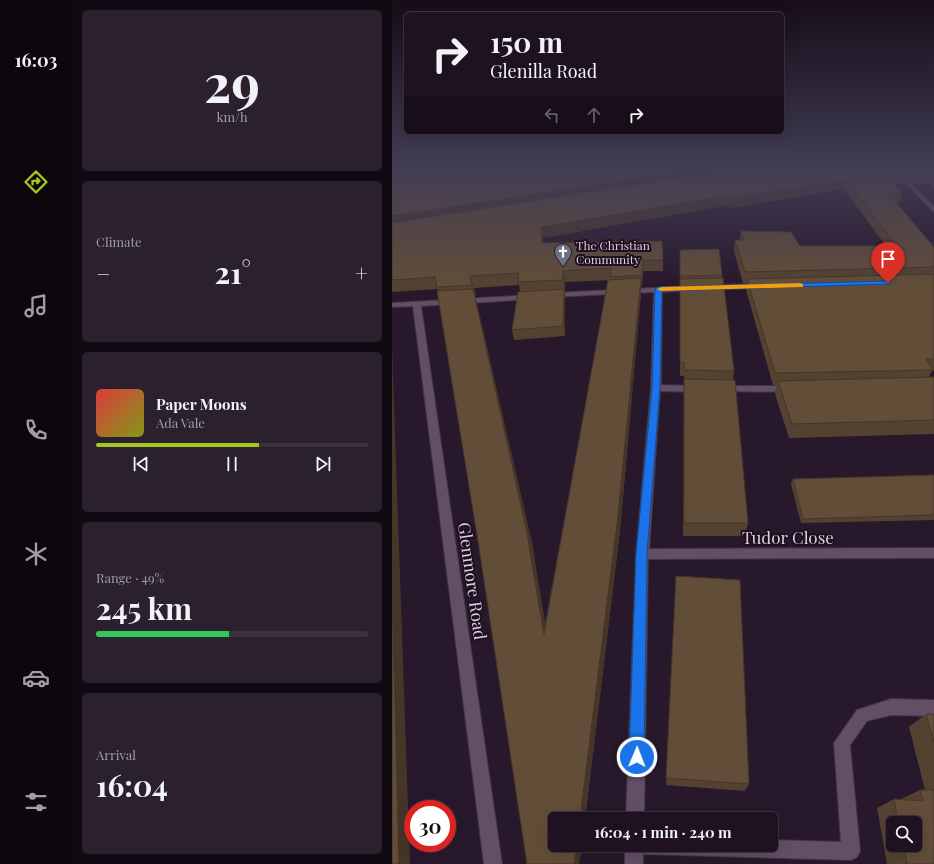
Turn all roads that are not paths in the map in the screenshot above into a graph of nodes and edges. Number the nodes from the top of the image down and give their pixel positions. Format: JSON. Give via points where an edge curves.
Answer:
{"nodes":[{"id":1,"x":769,"y":286,"type":"edge"},
{"id":2,"x":658,"y":289,"type":"junction"},
{"id":3,"x":417,"y":304,"type":"junction"},
{"id":4,"x":392,"y":305,"type":"edge"},
{"id":5,"x":656,"y":388,"type":"junction"},
{"id":6,"x":799,"y":389,"type":"edge"},
{"id":7,"x":934,"y":553,"type":"edge"},
{"id":8,"x":642,"y":554,"type":"junction"},
{"id":9,"x":934,"y":708,"type":"edge"},
{"id":10,"x":635,"y":812,"type":"edge"},
{"id":11,"x":778,"y":849,"type":"edge"},
{"id":12,"x":634,"y":852,"type":"edge"},
{"id":13,"x":493,"y":864,"type":"edge"},
{"id":14,"x":634,"y":864,"type":"edge"}],
"edges":[{"from":1,"to":2,"type":"street"},
{"from":2,"to":3,"type":"street"},
{"from":2,"to":5,"type":"street"},
{"from":3,"to":4,"type":"street"},
{"from":3,"to":13,"type":"street","name":"Glenmore Road"},
{"from":5,"to":6,"type":"street"},
{"from":5,"to":8,"type":"street"},
{"from":7,"to":8,"type":"street","name":"Tudor Close"},
{"from":8,"to":10,"type":"street"},
{"from":9,"to":11,"type":"street","via":[[891,707],[862,715],[842,743],[851,851]]},
{"from":12,"to":14,"type":"street"}]}
